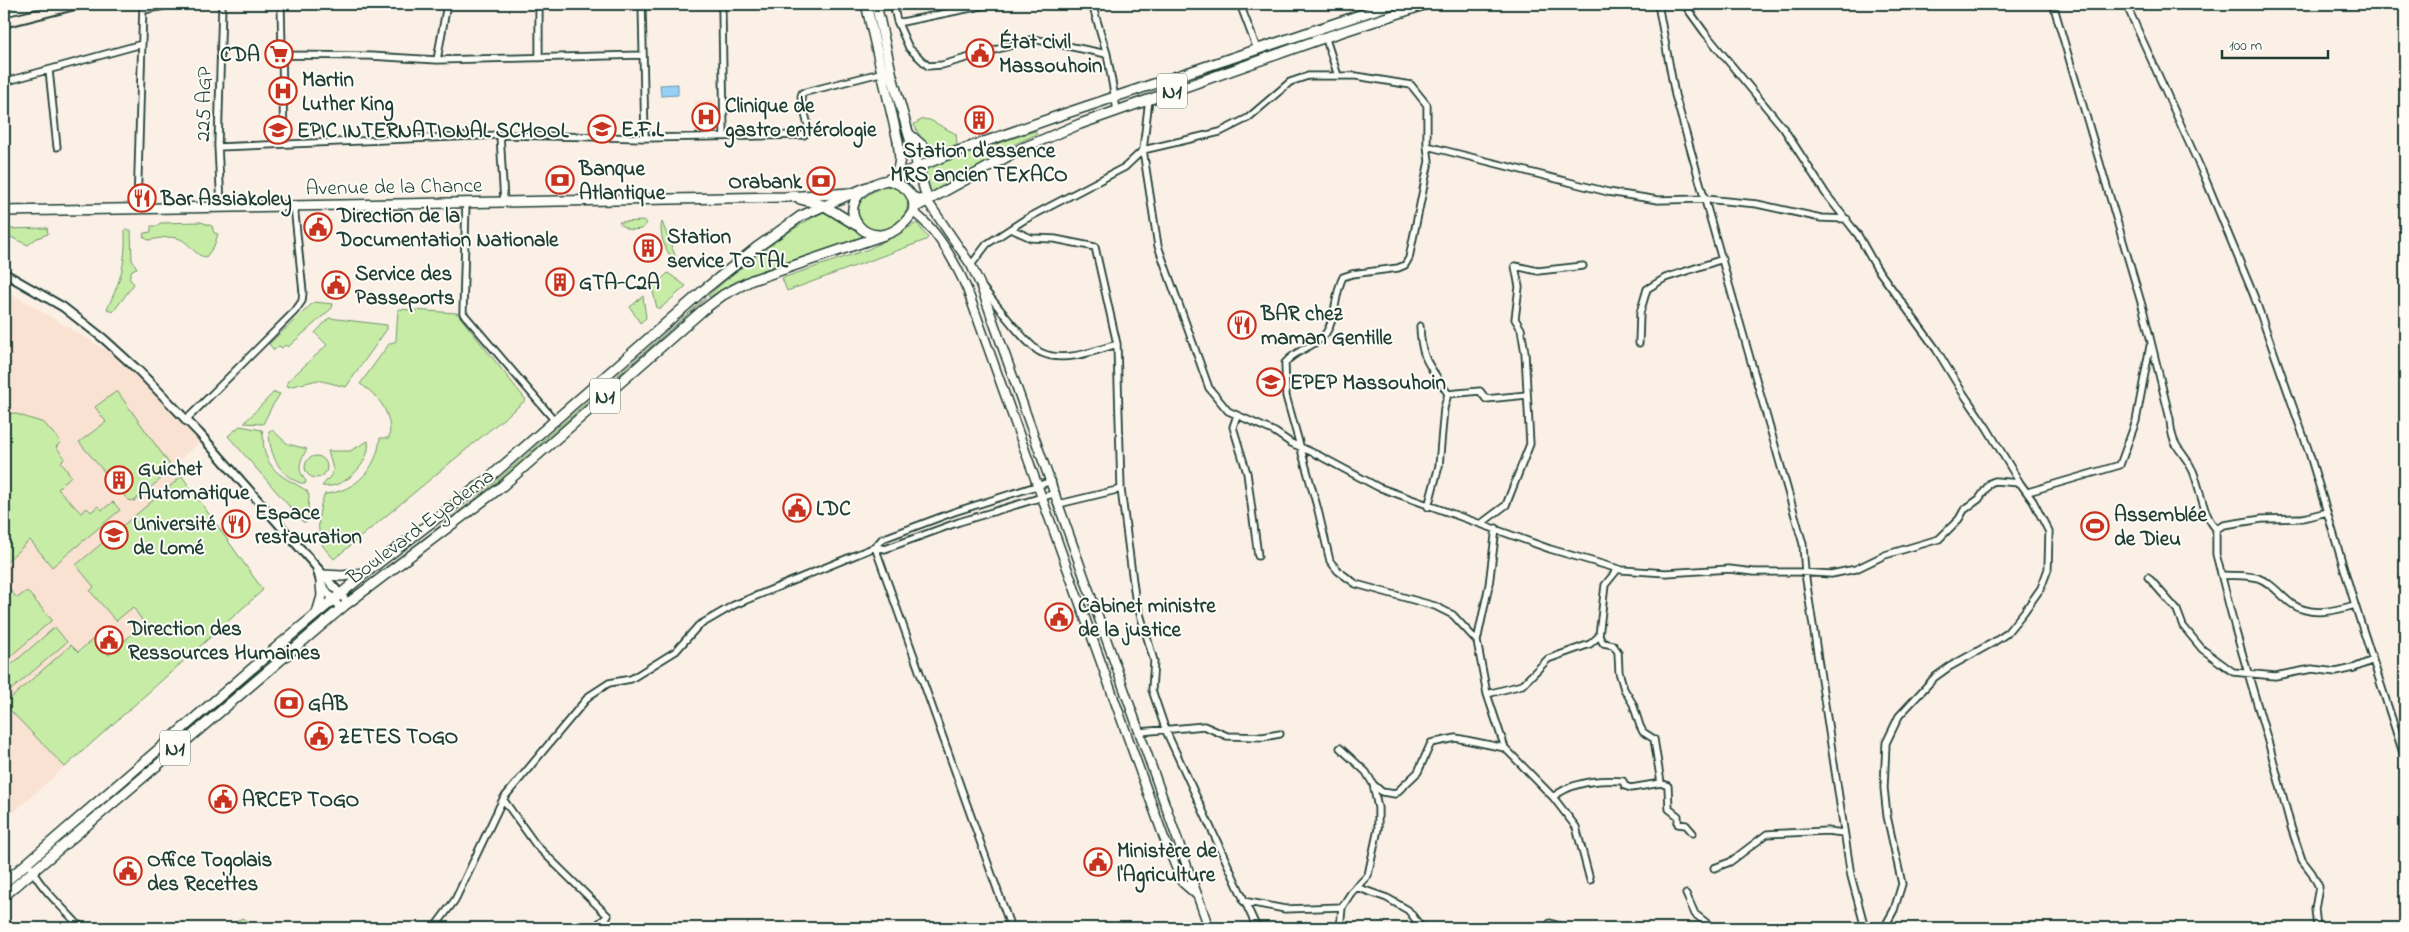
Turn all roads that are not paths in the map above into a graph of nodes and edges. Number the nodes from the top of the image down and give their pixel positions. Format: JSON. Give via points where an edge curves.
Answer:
{"nodes":[{"id":1,"x":42,"y":4,"type":"edge"},
{"id":2,"x":175,"y":4,"type":"edge"},
{"id":3,"x":222,"y":4,"type":"edge"},
{"id":4,"x":281,"y":4,"type":"edge"},
{"id":5,"x":447,"y":4,"type":"edge"},
{"id":6,"x":539,"y":4,"type":"edge"},
{"id":7,"x":642,"y":4,"type":"edge"},
{"id":8,"x":720,"y":4,"type":"edge"},
{"id":9,"x":866,"y":4,"type":"edge"},
{"id":10,"x":876,"y":4,"type":"edge"},
{"id":11,"x":893,"y":4,"type":"edge"},
{"id":12,"x":991,"y":4,"type":"edge"},
{"id":13,"x":1092,"y":4,"type":"edge"},
{"id":14,"x":1240,"y":4,"type":"edge"},
{"id":15,"x":1393,"y":4,"type":"edge"},
{"id":16,"x":1427,"y":4,"type":"edge"},
{"id":17,"x":1658,"y":4,"type":"edge"},
{"id":18,"x":1684,"y":4,"type":"edge"},
{"id":19,"x":2053,"y":4,"type":"edge"},
{"id":20,"x":2126,"y":4,"type":"edge"},
{"id":21,"x":143,"y":7,"type":"edge"},
{"id":22,"x":4,"y":12,"type":"edge"},
{"id":23,"x":897,"y":21,"type":"junction"},
{"id":24,"x":1322,"y":26,"type":"junction"},
{"id":25,"x":1326,"y":37,"type":"junction"},
{"id":26,"x":142,"y":44,"type":"junction"},
{"id":27,"x":1257,"y":49,"type":"junction"},
{"id":28,"x":1107,"y":54,"type":"junction"},
{"id":29,"x":283,"y":55,"type":"junction"},
{"id":30,"x":643,"y":55,"type":"junction"},
{"id":31,"x":539,"y":58,"type":"junction"},
{"id":32,"x":437,"y":60,"type":"junction"},
{"id":33,"x":49,"y":70,"type":"junction"},
{"id":34,"x":880,"y":73,"type":"junction"},
{"id":35,"x":892,"y":76,"type":"junction"},
{"id":36,"x":1338,"y":76,"type":"junction"},
{"id":37,"x":4,"y":82,"type":"edge"},
{"id":38,"x":1114,"y":97,"type":"junction"},
{"id":39,"x":1149,"y":98,"type":"junction"},
{"id":40,"x":1117,"y":110,"type":"junction"},
{"id":41,"x":909,"y":134,"type":"junction"},
{"id":42,"x":500,"y":135,"type":"junction"},
{"id":43,"x":724,"y":136,"type":"junction"},
{"id":44,"x":645,"y":138,"type":"junction"},
{"id":45,"x":284,"y":144,"type":"junction"},
{"id":46,"x":1427,"y":146,"type":"junction"},
{"id":47,"x":56,"y":147,"type":"dead end"},
{"id":48,"x":218,"y":147,"type":"junction"},
{"id":49,"x":1143,"y":150,"type":"junction"},
{"id":50,"x":938,"y":159,"type":"junction"},
{"id":51,"x":918,"y":167,"type":"junction"},
{"id":52,"x":897,"y":175,"type":"junction"},
{"id":53,"x":887,"y":180,"type":"junction"},
{"id":54,"x":867,"y":187,"type":"junction"},
{"id":55,"x":851,"y":193,"type":"junction"},
{"id":56,"x":912,"y":196,"type":"junction"},
{"id":57,"x":785,"y":197,"type":"junction"},
{"id":58,"x":1705,"y":199,"type":"junction"},
{"id":59,"x":466,"y":202,"type":"junction"},
{"id":60,"x":504,"y":202,"type":"junction"},
{"id":61,"x":928,"y":202,"type":"junction"},
{"id":62,"x":294,"y":205,"type":"junction"},
{"id":63,"x":823,"y":205,"type":"junction"},
{"id":64,"x":221,"y":206,"type":"junction"},
{"id":65,"x":137,"y":209,"type":"junction"},
{"id":66,"x":4,"y":210,"type":"edge"},
{"id":67,"x":914,"y":210,"type":"junction"},
{"id":68,"x":1847,"y":220,"type":"junction"},
{"id":69,"x":856,"y":225,"type":"junction"},
{"id":70,"x":1012,"y":229,"type":"junction"},
{"id":71,"x":887,"y":234,"type":"junction"},
{"id":72,"x":951,"y":236,"type":"junction"},
{"id":73,"x":941,"y":243,"type":"junction"},
{"id":74,"x":1722,"y":259,"type":"junction"},
{"id":75,"x":971,"y":265,"type":"junction"},
{"id":76,"x":1583,"y":266,"type":"dead end"},
{"id":77,"x":4,"y":273,"type":"edge"},
{"id":78,"x":980,"y":284,"type":"junction"},
{"id":79,"x":1420,"y":326,"type":"dead end"},
{"id":80,"x":2150,"y":342,"type":"junction"},
{"id":81,"x":1639,"y":343,"type":"dead end"},
{"id":82,"x":1117,"y":344,"type":"junction"},
{"id":83,"x":1448,"y":394,"type":"junction"},
{"id":84,"x":1527,"y":395,"type":"junction"},
{"id":85,"x":1237,"y":415,"type":"junction"},
{"id":86,"x":185,"y":421,"type":"junction"},
{"id":87,"x":556,"y":422,"type":"junction"},
{"id":88,"x":1300,"y":448,"type":"junction"},
{"id":89,"x":1052,"y":481,"type":"junction"},
{"id":90,"x":2020,"y":483,"type":"junction"},
{"id":91,"x":1039,"y":485,"type":"junction"},
{"id":92,"x":1121,"y":488,"type":"junction"},
{"id":93,"x":2028,"y":492,"type":"junction"},
{"id":94,"x":1056,"y":493,"type":"junction"},
{"id":95,"x":1043,"y":497,"type":"junction"},
{"id":96,"x":1059,"y":504,"type":"junction"},
{"id":97,"x":1428,"y":507,"type":"junction"},
{"id":98,"x":2327,"y":512,"type":"junction"},
{"id":99,"x":1482,"y":523,"type":"junction"},
{"id":100,"x":1496,"y":528,"type":"junction"},
{"id":101,"x":2216,"y":528,"type":"junction"},
{"id":102,"x":875,"y":547,"type":"junction"},
{"id":103,"x":1258,"y":556,"type":"dead end"},
{"id":104,"x":1618,"y":569,"type":"junction"},
{"id":105,"x":367,"y":572,"type":"junction"},
{"id":106,"x":1805,"y":573,"type":"junction"},
{"id":107,"x":2223,"y":575,"type":"junction"},
{"id":108,"x":320,"y":576,"type":"junction"},
{"id":109,"x":2148,"y":578,"type":"dead end"},
{"id":110,"x":337,"y":597,"type":"junction"},
{"id":111,"x":2355,"y":605,"type":"junction"},
{"id":112,"x":344,"y":606,"type":"junction"},
{"id":113,"x":316,"y":614,"type":"junction"},
{"id":114,"x":1599,"y":636,"type":"junction"},
{"id":115,"x":1477,"y":640,"type":"junction"},
{"id":116,"x":2373,"y":660,"type":"junction"},
{"id":117,"x":2248,"y":675,"type":"junction"},
{"id":118,"x":1487,"y":694,"type":"junction"},
{"id":119,"x":1166,"y":731,"type":"junction"},
{"id":120,"x":1140,"y":732,"type":"junction"},
{"id":121,"x":1280,"y":734,"type":"dead end"},
{"id":122,"x":1340,"y":748,"type":"dead end"},
{"id":123,"x":1505,"y":748,"type":"junction"},
{"id":124,"x":2405,"y":759,"type":"edge"},
{"id":125,"x":1661,"y":783,"type":"junction"},
{"id":126,"x":1373,"y":784,"type":"junction"},
{"id":127,"x":1553,"y":797,"type":"junction"},
{"id":128,"x":503,"y":799,"type":"junction"},
{"id":129,"x":1693,"y":833,"type":"dead end"},
{"id":130,"x":1844,"y":833,"type":"junction"},
{"id":131,"x":28,"y":862,"type":"junction"},
{"id":132,"x":1714,"y":868,"type":"dead end"},
{"id":133,"x":32,"y":871,"type":"junction"},
{"id":134,"x":1590,"y":880,"type":"dead end"},
{"id":135,"x":4,"y":883,"type":"edge"},
{"id":136,"x":1356,"y":887,"type":"junction"},
{"id":137,"x":1686,"y":894,"type":"dead end"},
{"id":138,"x":4,"y":896,"type":"edge"},
{"id":139,"x":1198,"y":896,"type":"junction"},
{"id":140,"x":1243,"y":901,"type":"junction"},
{"id":141,"x":1342,"y":907,"type":"junction"},
{"id":142,"x":82,"y":928,"type":"edge"},
{"id":143,"x":434,"y":928,"type":"edge"},
{"id":144,"x":593,"y":928,"type":"edge"},
{"id":145,"x":1011,"y":928,"type":"edge"},
{"id":146,"x":1209,"y":928,"type":"edge"},
{"id":147,"x":1257,"y":928,"type":"edge"},
{"id":148,"x":1340,"y":928,"type":"edge"},
{"id":149,"x":1422,"y":928,"type":"edge"},
{"id":150,"x":1546,"y":928,"type":"edge"},
{"id":151,"x":1566,"y":928,"type":"edge"},
{"id":152,"x":1713,"y":928,"type":"edge"},
{"id":153,"x":1865,"y":928,"type":"edge"},
{"id":154,"x":1884,"y":928,"type":"edge"},
{"id":155,"x":2316,"y":928,"type":"edge"}],
"edges":[{"from":1,"to":22,"type":"street"},
{"from":2,"to":21,"type":"street"},
{"from":3,"to":48,"type":"street","name":"225 AGP"},
{"from":4,"to":29,"type":"street"},
{"from":5,"to":32,"type":"street"},
{"from":6,"to":31,"type":"street"},
{"from":7,"to":30,"type":"street"},
{"from":8,"to":43,"type":"street"},
{"from":9,"to":34,"type":"main road"},
{"from":10,"to":35,"type":"main road"},
{"from":11,"to":23,"type":"street"},
{"from":12,"to":23,"type":"street","via":[[914,21]]},
{"from":13,"to":28,"type":"street"},
{"from":14,"to":27,"type":"street"},
{"from":15,"to":24,"type":"main road","number":"N1"},
{"from":16,"to":25,"type":"main road","number":"N1"},
{"from":17,"to":58,"type":"street","via":[[1675,95]]},
{"from":18,"to":68,"type":"street","via":[[1784,129]]},
{"from":19,"to":80,"type":"street"},
{"from":20,"to":98,"type":"street","via":[[2242,266],[2308,449]]},
{"from":21,"to":26,"type":"street"},
{"from":23,"to":28,"type":"street","via":[[909,48],[928,66],[1034,39]]},
{"from":24,"to":25,"type":"street"},
{"from":24,"to":27,"type":"main road","number":"N1"},
{"from":25,"to":36,"type":"street"},
{"from":25,"to":39,"type":"main road","number":"N1"},
{"from":26,"to":33,"type":"street"},
{"from":26,"to":65,"type":"street"},
{"from":27,"to":38,"type":"main road","number":"N1"},
{"from":28,"to":38,"type":"street"},
{"from":29,"to":32,"type":"street"},
{"from":29,"to":45,"type":"street"},
{"from":30,"to":31,"type":"street"},
{"from":30,"to":44,"type":"street"},
{"from":31,"to":32,"type":"street"},
{"from":33,"to":37,"type":"street"},
{"from":33,"to":47,"type":"street"},
{"from":34,"to":35,"type":"street"},
{"from":34,"to":43,"type":"street","via":[[802,93],[809,130],[806,134]]},
{"from":34,"to":52,"type":"main road","via":[[898,141],[900,159]]},
{"from":35,"to":41,"type":"main road"},
{"from":36,"to":46,"type":"street","via":[[1411,85],[1427,105]]},
{"from":36,"to":49,"type":"street","via":[[1308,76],[1290,82],[1248,118],[1220,132]]},
{"from":38,"to":40,"type":"street"},
{"from":38,"to":50,"type":"main road","number":"N1"},
{"from":39,"to":40,"type":"main road","number":"N1"},
{"from":39,"to":49,"type":"street"},
{"from":40,"to":61,"type":"main road","number":"N1","via":[[1023,148]]},
{"from":41,"to":50,"type":"main road"},
{"from":41,"to":51,"type":"main road"},
{"from":42,"to":44,"type":"street"},
{"from":42,"to":45,"type":"street"},
{"from":42,"to":60,"type":"street"},
{"from":43,"to":44,"type":"street"},
{"from":45,"to":48,"type":"street"},
{"from":46,"to":58,"type":"street","via":[[1608,192],[1658,200]]},
{"from":46,"to":88,"type":"street","via":[[1429,161],[1409,258],[1398,268],[1343,277],[1326,332],[1318,342],[1294,353],[1285,363],[1286,396]]},
{"from":48,"to":64,"type":"street","name":"225 AGP"},
{"from":49,"to":70,"type":"street","via":[[1125,167]]},
{"from":49,"to":85,"type":"street","via":[[1158,246],[1168,278],[1209,388],[1228,411]]},
{"from":50,"to":51,"type":"main road","number":"N1"},
{"from":51,"to":52,"type":"main road","number":"N1"},
{"from":51,"to":61,"type":"main road"},
{"from":52,"to":53,"type":"main road","number":"N1"},
{"from":53,"to":54,"type":"main road","number":"N1"},
{"from":53,"to":56,"type":"main road","via":[[900,184]]},
{"from":54,"to":55,"type":"main road","name":"Boulevard Eyadema","number":"N1"},
{"from":54,"to":69,"type":"main road","via":[[854,204]]},
{"from":55,"to":57,"type":"main road"},
{"from":55,"to":63,"type":"main road","name":"Boulevard Eyadema","number":"N1"},
{"from":56,"to":61,"type":"main road"},
{"from":56,"to":67,"type":"main road"},
{"from":57,"to":60,"type":"main road","name":"Avenue de la Chance"},
{"from":57,"to":63,"type":"main road"},
{"from":58,"to":68,"type":"street","via":[[1757,204],[1821,218]]},
{"from":58,"to":74,"type":"street"},
{"from":59,"to":60,"type":"main road","name":"Avenue de la Chance"},
{"from":59,"to":62,"type":"main road","name":"Avenue de la Chance"},
{"from":59,"to":87,"type":"street","via":[[463,313]]},
{"from":61,"to":67,"type":"main road","number":"N1"},
{"from":61,"to":72,"type":"main road"},
{"from":62,"to":64,"type":"main road","name":"Avenue de la Chance"},
{"from":62,"to":86,"type":"street","via":[[302,301]]},
{"from":63,"to":69,"type":"main road"},
{"from":63,"to":87,"type":"main road","name":"Boulevard Eyadema","number":"N1","via":[[789,224],[705,289]]},
{"from":64,"to":65,"type":"main road","name":"Avenue de la Chance"},
{"from":65,"to":66,"type":"main road","name":"Avenue de la Chance"},
{"from":67,"to":71,"type":"main road","number":"N1","via":[[902,226]]},
{"from":67,"to":73,"type":"main road"},
{"from":68,"to":90,"type":"street","via":[[1936,350]]},
{"from":69,"to":71,"type":"main road","via":[[873,234]]},
{"from":70,"to":75,"type":"street","via":[[987,244]]},
{"from":70,"to":82,"type":"street","via":[[1031,238],[1095,247]]},
{"from":71,"to":112,"type":"main road","name":"Boulevard Eyadema","number":"N1","via":[[752,280],[723,295],[488,498]]},
{"from":72,"to":73,"type":"main road"},
{"from":72,"to":75,"type":"main road"},
{"from":73,"to":91,"type":"main road","via":[[967,289]]},
{"from":74,"to":81,"type":"street","via":[[1665,278],[1647,290],[1640,313]]},
{"from":74,"to":106,"type":"street","via":[[1803,544]]},
{"from":75,"to":78,"type":"main road"},
{"from":76,"to":84,"type":"street","via":[[1538,271],[1515,266],[1519,287],[1515,319],[1521,329]]},
{"from":77,"to":86,"type":"street","via":[[63,307],[104,339]]},
{"from":78,"to":82,"type":"street","via":[[1041,353],[1072,355]]},
{"from":78,"to":89,"type":"main road"},
{"from":79,"to":83,"type":"street","via":[[1420,347],[1427,364]]},
{"from":80,"to":93,"type":"street","via":[[2136,421],[2120,465]]},
{"from":80,"to":101,"type":"street","via":[[2170,419],[2170,435],[2193,471],[2205,511]]},
{"from":82,"to":92,"type":"street"},
{"from":83,"to":84,"type":"street","via":[[1480,391],[1486,399]]},
{"from":83,"to":97,"type":"street","via":[[1439,466]]},
{"from":84,"to":99,"type":"street","via":[[1530,444],[1506,505]]},
{"from":85,"to":88,"type":"street","via":[[1275,432]]},
{"from":85,"to":103,"type":"street","via":[[1233,427],[1247,473]]},
{"from":86,"to":108,"type":"street","via":[[199,433]]},
{"from":87,"to":105,"type":"main road","name":"Boulevard Eyadema","number":"N1"},
{"from":88,"to":97,"type":"street","via":[[1378,487]]},
{"from":88,"to":115,"type":"street","via":[[1330,561],[1338,571],[1356,584],[1436,606],[1453,615]]},
{"from":89,"to":91,"type":"street"},
{"from":89,"to":94,"type":"main road"},
{"from":90,"to":93,"type":"street"},
{"from":90,"to":106,"type":"street","via":[[1990,483],[1939,539],[1885,555],[1856,569],[1831,574]]},
{"from":91,"to":95,"type":"main road"},
{"from":91,"to":102,"type":"street","via":[[886,537]]},
{"from":92,"to":96,"type":"street"},
{"from":92,"to":119,"type":"street","via":[[1135,597],[1154,661],[1152,690]]},
{"from":93,"to":154,"type":"street","via":[[2049,532],[2048,569],[2041,588],[2006,634],[1935,678],[1899,716],[1886,744],[1884,788],[1887,816],[1902,884]]},
{"from":94,"to":95,"type":"street"},
{"from":94,"to":96,"type":"main road"},
{"from":95,"to":102,"type":"street","via":[[959,522],[885,549]]},
{"from":95,"to":139,"type":"main road","via":[[1173,860],[1182,882]]},
{"from":96,"to":120,"type":"main road"},
{"from":97,"to":99,"type":"street"},
{"from":98,"to":101,"type":"street","via":[[2303,518],[2262,519]]},
{"from":98,"to":111,"type":"street"},
{"from":99,"to":100,"type":"street"},
{"from":100,"to":104,"type":"street","via":[[1550,549]]},
{"from":100,"to":115,"type":"street","via":[[1489,585]]},
{"from":101,"to":107,"type":"street","via":[[2216,554]]},
{"from":102,"to":128,"type":"street","via":[[734,605],[698,626],[676,651],[631,679],[609,683],[589,696]]},
{"from":102,"to":145,"type":"street"},
{"from":104,"to":106,"type":"street","via":[[1653,573],[1729,569]]},
{"from":104,"to":114,"type":"street","via":[[1605,585]]},
{"from":105,"to":108,"type":"main road"},
{"from":105,"to":110,"type":"main road","name":"Boulevard Eyadema","number":"N1"},
{"from":106,"to":130,"type":"street"},
{"from":107,"to":111,"type":"street","via":[[2256,577],[2291,604],[2308,612],[2336,611]]},
{"from":107,"to":117,"type":"street"},
{"from":108,"to":110,"type":"street"},
{"from":108,"to":113,"type":"main road","via":[[322,596]]},
{"from":109,"to":117,"type":"street","via":[[2177,610],[2183,626],[2202,649],[2233,672]]},
{"from":110,"to":112,"type":"street"},
{"from":110,"to":113,"type":"main road","name":"Boulevard Eyadema","number":"N1"},
{"from":111,"to":116,"type":"street"},
{"from":112,"to":133,"type":"main road","name":"Boulevard Eyadema","number":"N1"},
{"from":113,"to":131,"type":"main road","name":"Boulevard Eyadema","number":"N1"},
{"from":114,"to":118,"type":"street","via":[[1590,644],[1548,659],[1522,684]]},
{"from":114,"to":125,"type":"street","via":[[1603,643],[1613,645],[1618,652],[1624,689],[1643,732],[1654,740]]},
{"from":115,"to":118,"type":"street"},
{"from":116,"to":117,"type":"street","via":[[2336,672],[2312,669],[2275,676]]},
{"from":116,"to":124,"type":"street"},
{"from":117,"to":155,"type":"street","via":[[2302,860],[2319,887]]},
{"from":118,"to":123,"type":"street"},
{"from":119,"to":120,"type":"street"},
{"from":119,"to":121,"type":"street","via":[[1204,726],[1227,736]]},
{"from":119,"to":140,"type":"street"},
{"from":120,"to":139,"type":"main road"},
{"from":122,"to":126,"type":"street","via":[[1366,772]]},
{"from":123,"to":126,"type":"street","via":[[1456,738],[1431,743],[1418,772],[1394,794],[1382,792]]},
{"from":123,"to":127,"type":"street"},
{"from":125,"to":127,"type":"street","via":[[1631,788],[1625,786],[1623,780],[1590,782],[1570,786]]},
{"from":125,"to":129,"type":"street","via":[[1668,786],[1669,810],[1678,816],[1678,824],[1686,825]]},
{"from":126,"to":136,"type":"street","via":[[1378,829],[1368,875]]},
{"from":127,"to":134,"type":"street","via":[[1576,827]]},
{"from":128,"to":143,"type":"street","via":[[455,900]]},
{"from":128,"to":144,"type":"street","via":[[536,845],[608,916]]},
{"from":130,"to":132,"type":"street","via":[[1767,834],[1730,862]]},
{"from":130,"to":153,"type":"street","via":[[1850,876]]},
{"from":131,"to":133,"type":"street"},
{"from":131,"to":135,"type":"main road","name":"Boulevard Eyadema","number":"N1"},
{"from":133,"to":138,"type":"main road","name":"Boulevard Eyadema","number":"N1"},
{"from":133,"to":142,"type":"street"},
{"from":136,"to":141,"type":"street"},
{"from":136,"to":149,"type":"street","via":[[1408,910]]},
{"from":137,"to":152,"type":"street","via":[[1695,914]]},
{"from":139,"to":146,"type":"main road"},
{"from":140,"to":141,"type":"street","via":[[1285,909]]},
{"from":140,"to":147,"type":"street"},
{"from":141,"to":148,"type":"street"},
{"from":150,"to":151,"type":"street","via":[[1550,923]]}]}
